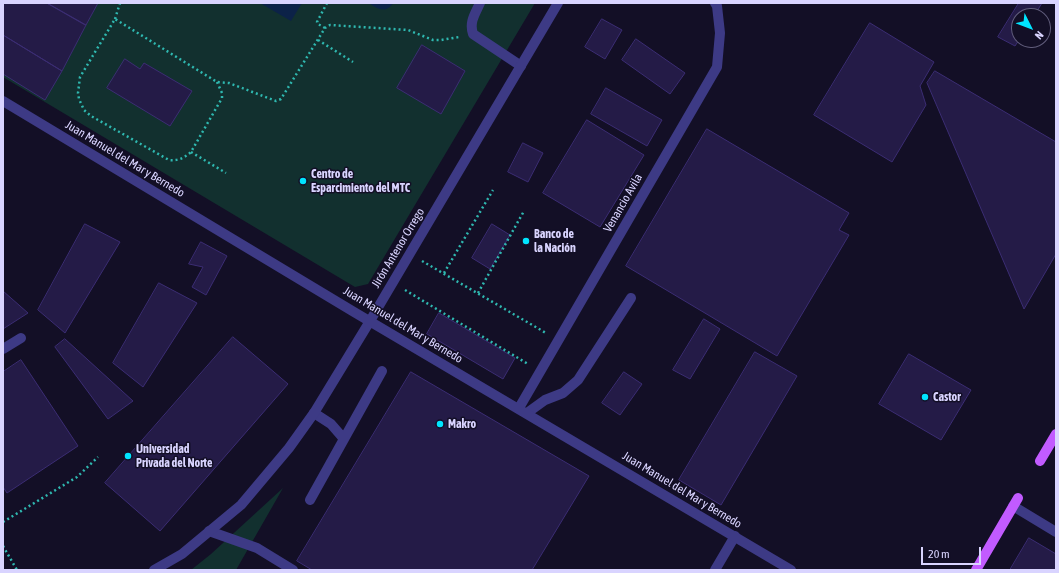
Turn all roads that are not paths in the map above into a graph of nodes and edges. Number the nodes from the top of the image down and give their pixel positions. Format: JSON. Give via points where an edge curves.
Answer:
{"nodes":[{"id":1,"x":480,"y":3,"type":"edge"},
{"id":2,"x":558,"y":3,"type":"edge"},
{"id":3,"x":715,"y":3,"type":"edge"},
{"id":4,"x":521,"y":66,"type":"junction"},
{"id":5,"x":3,"y":101,"type":"edge"},
{"id":6,"x":631,"y":298,"type":"dead end"},
{"id":7,"x":370,"y":321,"type":"junction"},
{"id":8,"x":20,"y":338,"type":"dead end"},
{"id":9,"x":3,"y":349,"type":"edge"},
{"id":10,"x":382,"y":371,"type":"dead end"},
{"id":11,"x":523,"y":411,"type":"junction"},
{"id":12,"x":314,"y":413,"type":"junction"},
{"id":13,"x":1056,"y":434,"type":"edge"},
{"id":14,"x":344,"y":439,"type":"junction"},
{"id":15,"x":1040,"y":461,"type":"dead end"},
{"id":16,"x":310,"y":500,"type":"dead end"},
{"id":17,"x":1016,"y":502,"type":"joint"},
{"id":18,"x":210,"y":531,"type":"junction"},
{"id":19,"x":1056,"y":532,"type":"edge"},
{"id":20,"x":735,"y":536,"type":"junction"},
{"id":21,"x":154,"y":570,"type":"edge"},
{"id":22,"x":293,"y":570,"type":"edge"},
{"id":23,"x":715,"y":570,"type":"edge"},
{"id":24,"x":791,"y":570,"type":"edge"},
{"id":25,"x":976,"y":570,"type":"edge"}],
"edges":[{"from":1,"to":4,"type":"street","via":[[472,20],[473,34]]},
{"from":2,"to":4,"type":"street","name":"Jirón Antenor Orrego"},
{"from":3,"to":11,"type":"street","name":"Venancio Avila","via":[[720,32],[717,66],[540,371]]},
{"from":4,"to":7,"type":"street","name":"Jirón Antenor Orrego"},
{"from":5,"to":7,"type":"street","name":"Juan Manuel del Mar y Bernedo"},
{"from":6,"to":11,"type":"street","via":[[578,380],[563,393]]},
{"from":7,"to":11,"type":"street","name":"Juan Manuel del Mar y Bernedo"},
{"from":7,"to":12,"type":"street","name":"Jirón Antenor Orrego"},
{"from":8,"to":9,"type":"street"},
{"from":10,"to":14,"type":"street"},
{"from":11,"to":20,"type":"street","name":"Juan Manuel del Mar y Bernedo"},
{"from":12,"to":14,"type":"street","via":[[331,424]]},
{"from":12,"to":18,"type":"street","name":"Jirón Antenor Orrego","via":[[289,448],[241,505]]},
{"from":13,"to":15,"type":"main road"},
{"from":14,"to":16,"type":"street"},
{"from":17,"to":19,"type":"street"},
{"from":17,"to":25,"type":"main road"},
{"from":18,"to":21,"type":"street","name":"Jirón Antenor Orrego","via":[[182,554]]},
{"from":18,"to":22,"type":"street","via":[[257,548]]},
{"from":20,"to":23,"type":"street"},
{"from":20,"to":24,"type":"street","name":"Juan Manuel del Mar y Bernedo"}]}
